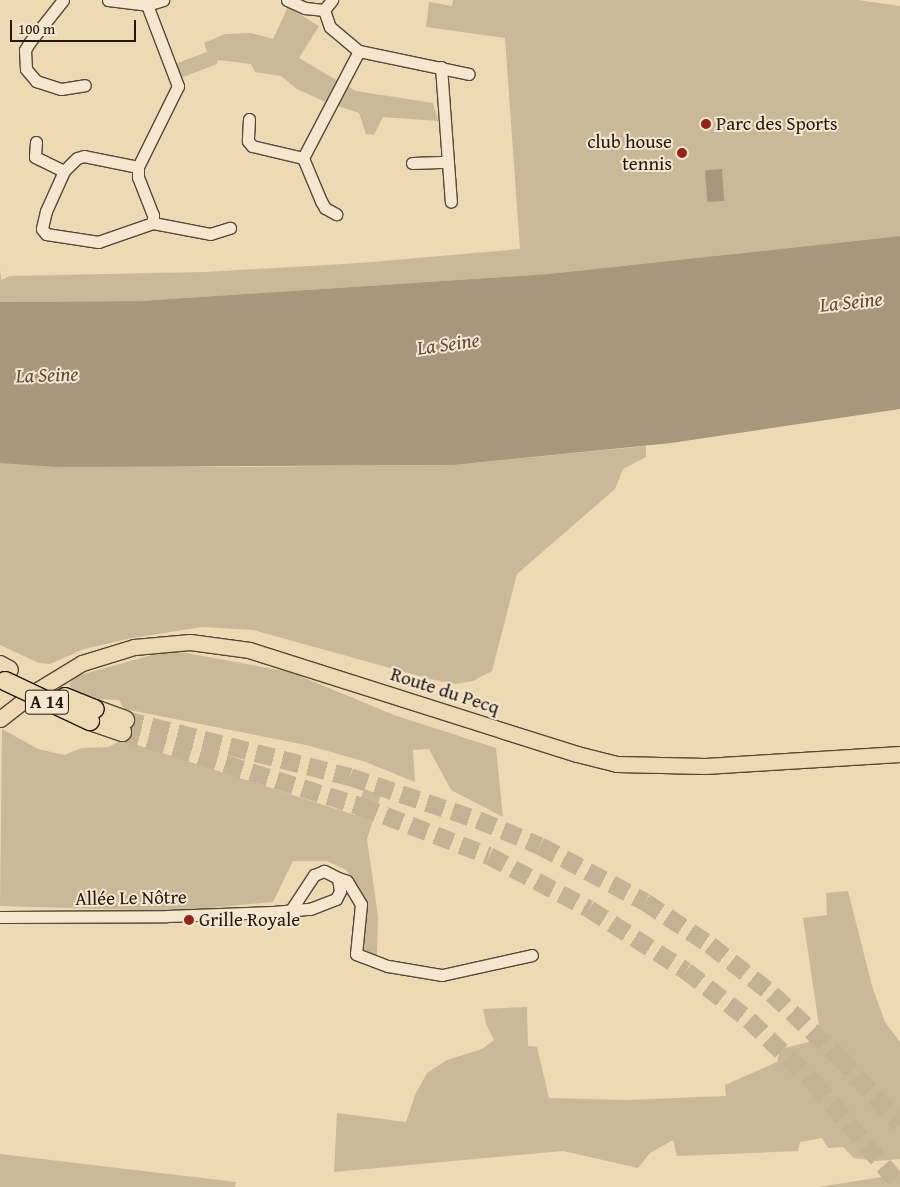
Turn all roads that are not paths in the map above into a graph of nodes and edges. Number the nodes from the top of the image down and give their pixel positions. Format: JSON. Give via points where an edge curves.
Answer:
{"nodes":[{"id":1,"x":63,"y":0,"type":"edge"},
{"id":2,"x":108,"y":0,"type":"edge"},
{"id":3,"x":163,"y":0,"type":"edge"},
{"id":4,"x":287,"y":0,"type":"edge"},
{"id":5,"x":332,"y":0,"type":"edge"},
{"id":6,"x":147,"y":5,"type":"junction"},
{"id":7,"x":324,"y":10,"type":"junction"},
{"id":8,"x":359,"y":51,"type":"junction"},
{"id":9,"x":441,"y":67,"type":"junction"},
{"id":10,"x":468,"y":74,"type":"dead end"},
{"id":11,"x":85,"y":85,"type":"dead end"},
{"id":12,"x":249,"y":119,"type":"dead end"},
{"id":13,"x":36,"y":142,"type":"dead end"},
{"id":14,"x":303,"y":158,"type":"junction"},
{"id":15,"x":446,"y":162,"type":"junction"},
{"id":16,"x":412,"y":163,"type":"dead end"},
{"id":17,"x":138,"y":167,"type":"junction"},
{"id":18,"x":64,"y":171,"type":"junction"},
{"id":19,"x":451,"y":202,"type":"dead end"},
{"id":20,"x":336,"y":214,"type":"dead end"},
{"id":21,"x":153,"y":223,"type":"junction"},
{"id":22,"x":230,"y":228,"type":"dead end"},
{"id":23,"x":0,"y":664,"type":"edge"},
{"id":24,"x":0,"y":678,"type":"edge"},
{"id":25,"x":93,"y":715,"type":"junction"},
{"id":26,"x":0,"y":719,"type":"edge"},
{"id":27,"x":124,"y":726,"type":"tunnel mouth"},
{"id":28,"x":900,"y":754,"type":"edge"},
{"id":29,"x":338,"y":878,"type":"junction"},
{"id":30,"x":332,"y":902,"type":"junction"},
{"id":31,"x":361,"y":904,"type":"junction"},
{"id":32,"x":292,"y":910,"type":"junction"},
{"id":33,"x":0,"y":917,"type":"edge"},
{"id":34,"x":532,"y":955,"type":"dead end"}],
"edges":[{"from":1,"to":11,"type":"street","via":[[25,50],[26,69],[36,81],[61,89]]},
{"from":2,"to":6,"type":"street"},
{"from":3,"to":6,"type":"street"},
{"from":4,"to":7,"type":"street","via":[[305,8]]},
{"from":5,"to":7,"type":"street"},
{"from":6,"to":17,"type":"street","via":[[178,86]]},
{"from":7,"to":8,"type":"street","via":[[330,27]]},
{"from":8,"to":9,"type":"street","via":[[371,56]]},
{"from":8,"to":14,"type":"street"},
{"from":9,"to":10,"type":"street"},
{"from":9,"to":15,"type":"street"},
{"from":12,"to":14,"type":"street","via":[[248,141],[252,146]]},
{"from":13,"to":18,"type":"street","via":[[35,157]]},
{"from":14,"to":20,"type":"street","via":[[325,208]]},
{"from":15,"to":16,"type":"street"},
{"from":15,"to":19,"type":"street"},
{"from":17,"to":18,"type":"street","via":[[84,156],[77,158]]},
{"from":17,"to":21,"type":"street","via":[[138,177]]},
{"from":18,"to":21,"type":"street","via":[[43,222],[46,234],[98,242]]},
{"from":21,"to":22,"type":"street","via":[[210,234]]},
{"from":23,"to":25,"type":"highway","number":"A 14","bridge":true},
{"from":24,"to":25,"type":"highway","number":"A 14","bridge":true},
{"from":25,"to":27,"type":"highway","number":"A 14"},
{"from":26,"to":28,"type":"main road","name":"Route du Pecq","via":[[36,691],[82,663],[134,647],[190,642],[249,650],[617,764],[705,766]]},
{"from":29,"to":30,"type":"street","via":[[340,892]]},
{"from":29,"to":31,"type":"street","via":[[347,881]]},
{"from":29,"to":32,"type":"street","via":[[324,871],[314,875]]},
{"from":30,"to":31,"type":"street","name":"Allée Le Nôtre","via":[[348,900]]},
{"from":30,"to":32,"type":"street","name":"Allée Le Nôtre"},
{"from":31,"to":34,"type":"street","via":[[356,954],[388,966],[442,975]]},
{"from":32,"to":33,"type":"street","name":"Allée Le Nôtre"}]}
